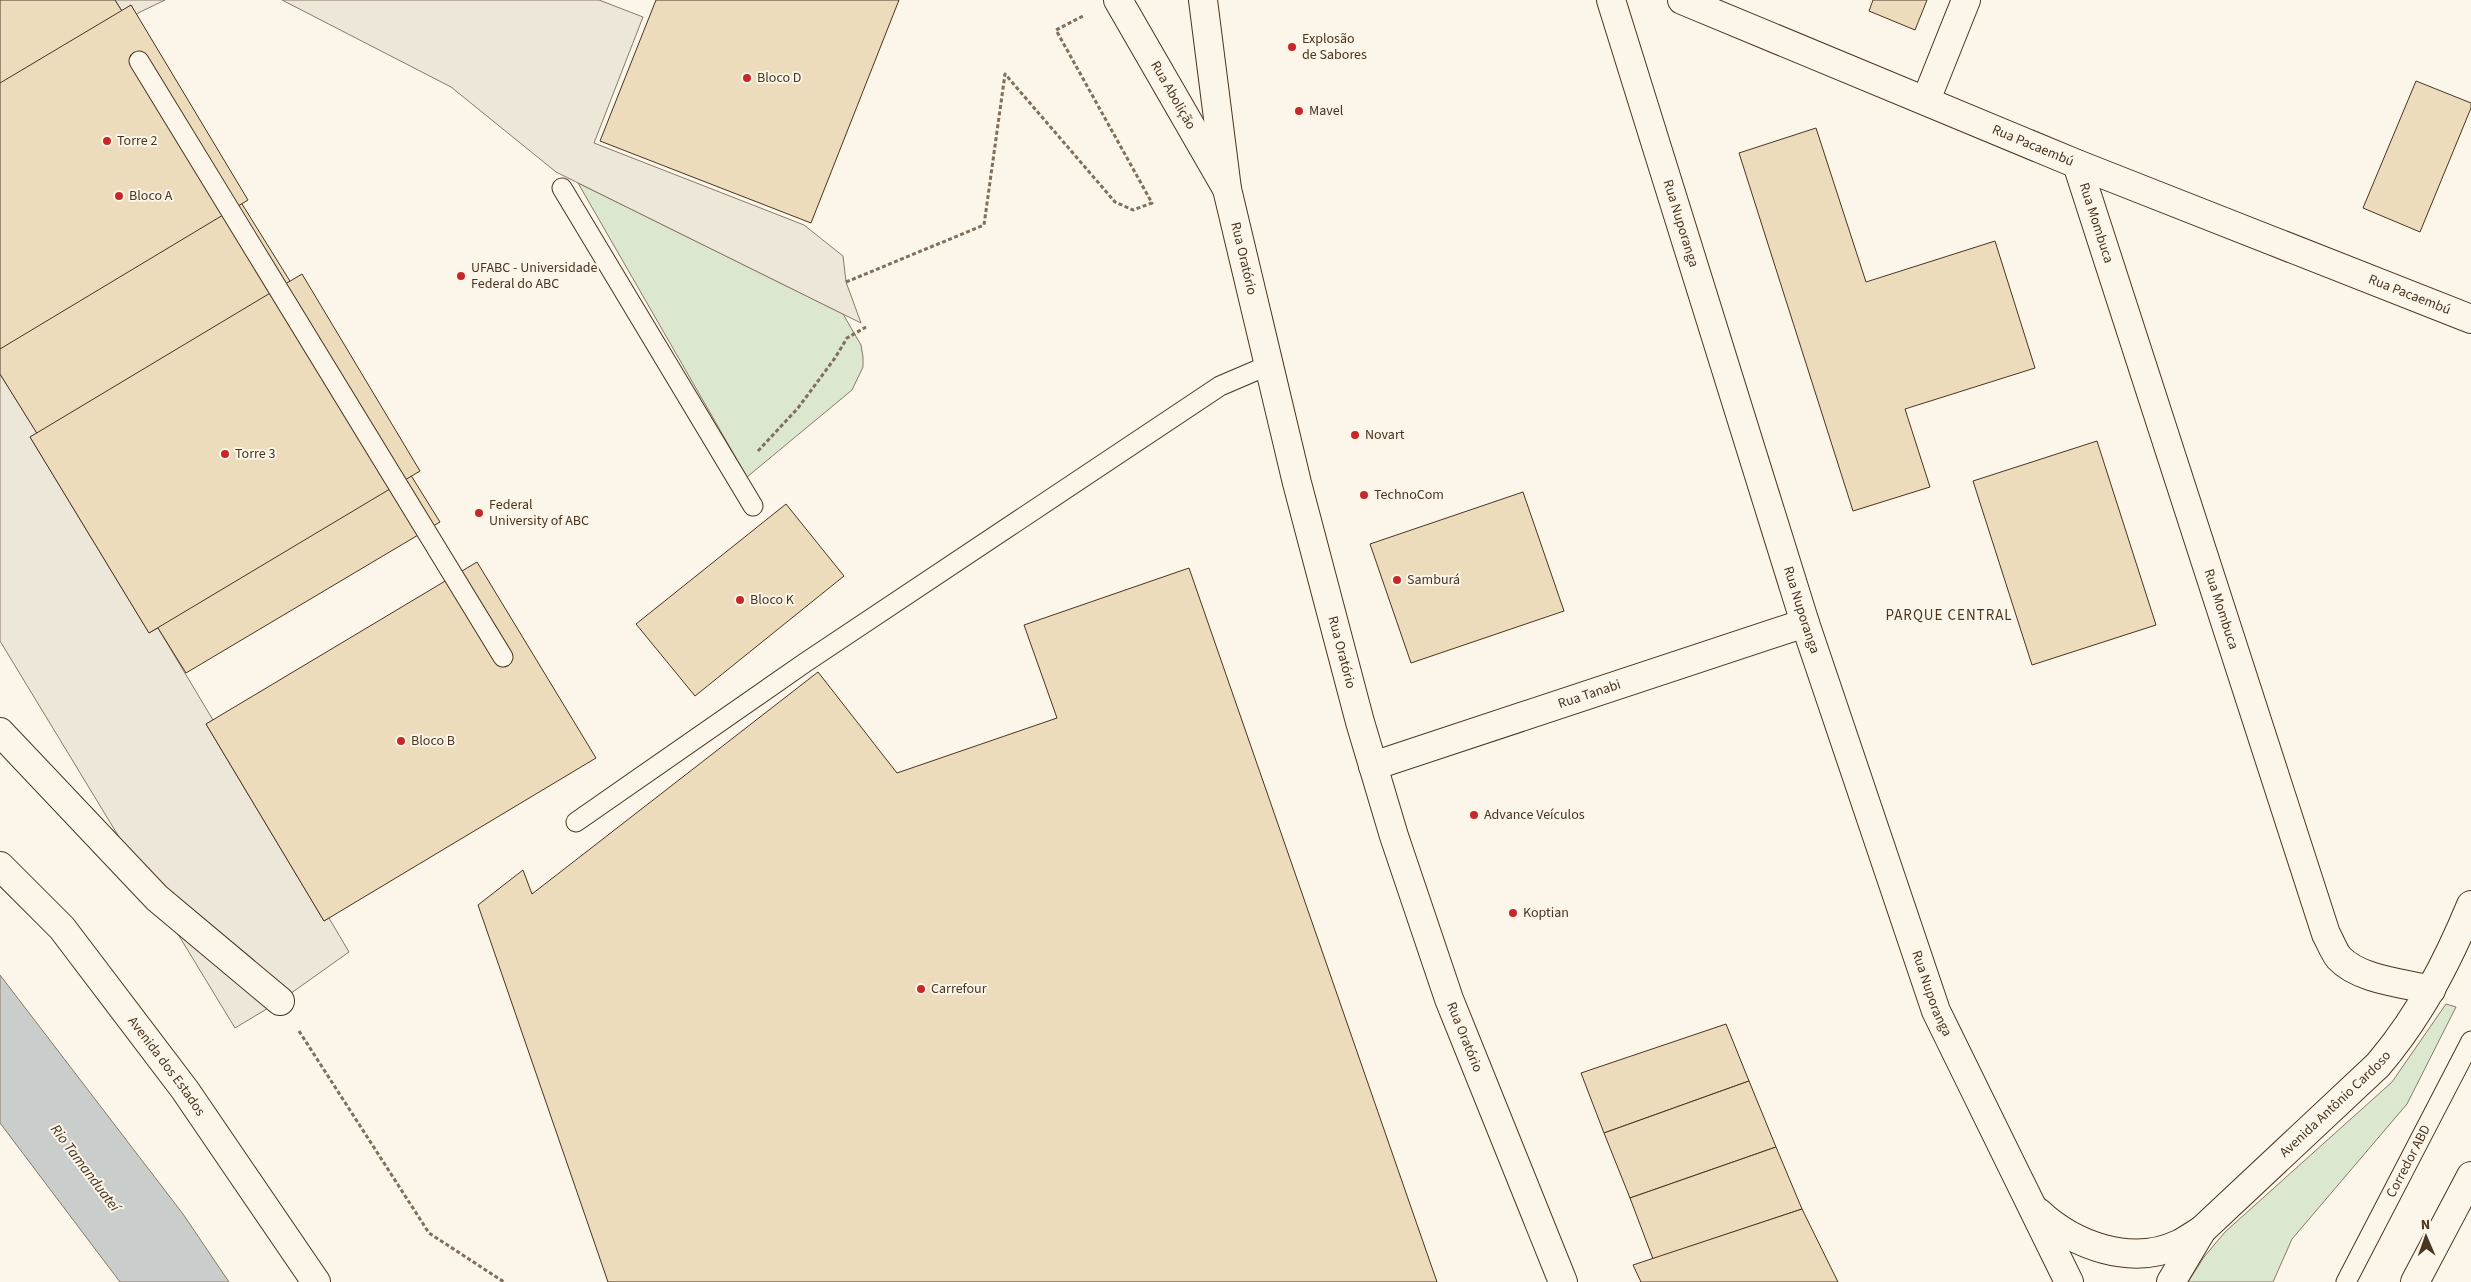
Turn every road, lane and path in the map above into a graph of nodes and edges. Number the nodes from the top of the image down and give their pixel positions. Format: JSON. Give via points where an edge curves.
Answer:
{"nodes":[{"id":1,"x":1118,"y":0,"type":"edge"},
{"id":2,"x":1203,"y":0,"type":"edge"},
{"id":3,"x":1611,"y":0,"type":"edge"},
{"id":4,"x":1682,"y":0,"type":"edge"},
{"id":5,"x":1966,"y":0,"type":"edge"},
{"id":6,"x":1089,"y":13,"type":"dead end"},
{"id":7,"x":139,"y":61,"type":"dead end"},
{"id":8,"x":1926,"y":100,"type":"junction"},
{"id":9,"x":2078,"y":164,"type":"junction"},
{"id":10,"x":562,"y":188,"type":"dead end"},
{"id":11,"x":1227,"y":189,"type":"junction"},
{"id":12,"x":846,"y":282,"type":"dead end"},
{"id":13,"x":2471,"y":319,"type":"edge"},
{"id":14,"x":866,"y":327,"type":"dead end"},
{"id":15,"x":1269,"y":365,"type":"junction"},
{"id":16,"x":735,"y":475,"type":"junction"},
{"id":17,"x":753,"y":506,"type":"dead end"},
{"id":18,"x":1804,"y":622,"type":"junction"},
{"id":19,"x":503,"y":657,"type":"dead end"},
{"id":20,"x":0,"y":732,"type":"edge"},
{"id":21,"x":1373,"y":766,"type":"junction"},
{"id":22,"x":576,"y":822,"type":"dead end"},
{"id":23,"x":0,"y":866,"type":"edge"},
{"id":24,"x":2471,"y":905,"type":"edge"},
{"id":25,"x":2431,"y":990,"type":"junction"},
{"id":26,"x":280,"y":1001,"type":"dead end"},
{"id":27,"x":2471,"y":1040,"type":"edge"},
{"id":28,"x":316,"y":1058,"type":"dead end"},
{"id":29,"x":2471,"y":1176,"type":"edge"},
{"id":30,"x":2031,"y":1206,"type":"junction"},
{"id":31,"x":2202,"y":1230,"type":"junction"},
{"id":32,"x":316,"y":1282,"type":"edge"},
{"id":33,"x":504,"y":1282,"type":"edge"},
{"id":34,"x":1563,"y":1282,"type":"edge"},
{"id":35,"x":2069,"y":1282,"type":"edge"},
{"id":36,"x":2171,"y":1282,"type":"edge"},
{"id":37,"x":2346,"y":1282,"type":"edge"},
{"id":38,"x":2415,"y":1282,"type":"edge"}],
"edges":[{"from":1,"to":11,"type":"main road","name":"Rua Abolição"},
{"from":2,"to":11,"type":"main road","name":"Rua Oratório"},
{"from":3,"to":18,"type":"main road","name":"Rua Nuporanga"},
{"from":4,"to":8,"type":"main road","name":"Rua Pacaembú"},
{"from":5,"to":8,"type":"main road"},
{"from":6,"to":12,"type":"path","via":[[1056,30],[1152,203],[1133,210],[1115,202],[1005,74],[984,225]]},
{"from":7,"to":19,"type":"lane"},
{"from":8,"to":9,"type":"main road","name":"Rua Pacaembú"},
{"from":9,"to":13,"type":"main road","name":"Rua Pacaembú"},
{"from":9,"to":25,"type":"main road","name":"Rua Mombuca","via":[[2326,934],[2339,958],[2353,968],[2371,976]]},
{"from":10,"to":16,"type":"lane"},
{"from":11,"to":15,"type":"main road","name":"Rua Oratório"},
{"from":14,"to":16,"type":"path","via":[[847,338],[798,408]]},
{"from":15,"to":21,"type":"main road","name":"Rua Oratório","via":[[1297,484]]},
{"from":15,"to":22,"type":"lane","via":[[1220,386],[806,662]]},
{"from":16,"to":17,"type":"lane"},
{"from":18,"to":21,"type":"main road","name":"Rua Tanabi"},
{"from":18,"to":30,"type":"main road","name":"Rua Nuporanga","via":[[1936,1011]]},
{"from":20,"to":26,"type":"main road","via":[[157,898]]},
{"from":21,"to":34,"type":"main road","name":"Rua Oratório","via":[[1449,998]]},
{"from":23,"to":32,"type":"main road","name":"Avenida dos Estados","via":[[62,928],[185,1090]]},
{"from":24,"to":25,"type":"main road","name":"Avenida Antônio Cardoso"},
{"from":25,"to":31,"type":"main road","name":"Avenida Antônio Cardoso","via":[[2402,1037],[2378,1065]]},
{"from":27,"to":37,"type":"lane","name":"Corredor ABD"},
{"from":28,"to":33,"type":"path","via":[[429,1233]]},
{"from":29,"to":38,"type":"main road"},
{"from":30,"to":31,"type":"main road","name":"Rua Nuporanga","via":[[2074,1239],[2100,1249],[2127,1253],[2155,1252],[2178,1245]]},
{"from":30,"to":35,"type":"main road","name":"Rua Nuporanga"},
{"from":31,"to":36,"type":"main road","name":"Avenida Antônio Cardoso"}]}
